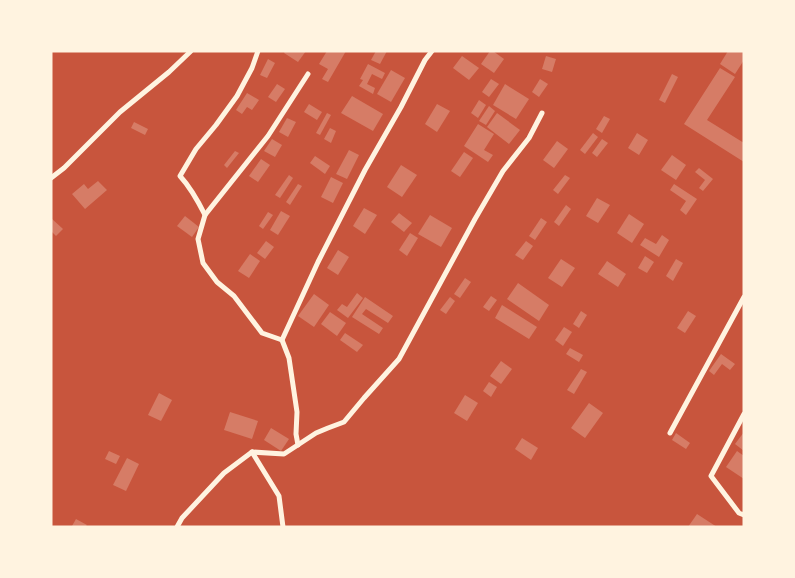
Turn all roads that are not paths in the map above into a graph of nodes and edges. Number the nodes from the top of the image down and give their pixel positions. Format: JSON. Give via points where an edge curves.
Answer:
{"nodes":[{"id":1,"x":191,"y":51,"type":"edge"},
{"id":2,"x":258,"y":51,"type":"edge"},
{"id":3,"x":432,"y":51,"type":"edge"},
{"id":4,"x":308,"y":74,"type":"dead end"},
{"id":5,"x":542,"y":113,"type":"dead end"},
{"id":6,"x":51,"y":178,"type":"edge"},
{"id":7,"x":205,"y":215,"type":"junction"},
{"id":8,"x":744,"y":297,"type":"edge"},
{"id":9,"x":282,"y":340,"type":"junction"},
{"id":10,"x":744,"y":414,"type":"edge"},
{"id":11,"x":670,"y":433,"type":"dead end"},
{"id":12,"x":298,"y":445,"type":"junction"},
{"id":13,"x":252,"y":452,"type":"junction"},
{"id":14,"x":744,"y":515,"type":"edge"},
{"id":15,"x":177,"y":527,"type":"edge"},
{"id":16,"x":283,"y":527,"type":"edge"}],
"edges":[{"from":1,"to":6,"type":"street","via":[[120,112]]},
{"from":2,"to":7,"type":"street","via":[[236,96],[180,176]]},
{"from":3,"to":9,"type":"street","via":[[365,170]]},
{"from":4,"to":7,"type":"street","via":[[268,136]]},
{"from":5,"to":12,"type":"street","via":[[529,138],[502,171],[474,219],[399,359],[344,422]]},
{"from":7,"to":9,"type":"street","via":[[198,239],[203,263],[262,333]]},
{"from":8,"to":11,"type":"street"},
{"from":9,"to":12,"type":"street","via":[[289,358]]},
{"from":10,"to":14,"type":"street","via":[[711,476],[739,513]]},
{"from":12,"to":13,"type":"street","via":[[284,454]]},
{"from":13,"to":15,"type":"street","via":[[224,473]]},
{"from":13,"to":16,"type":"street","via":[[279,496]]}]}
